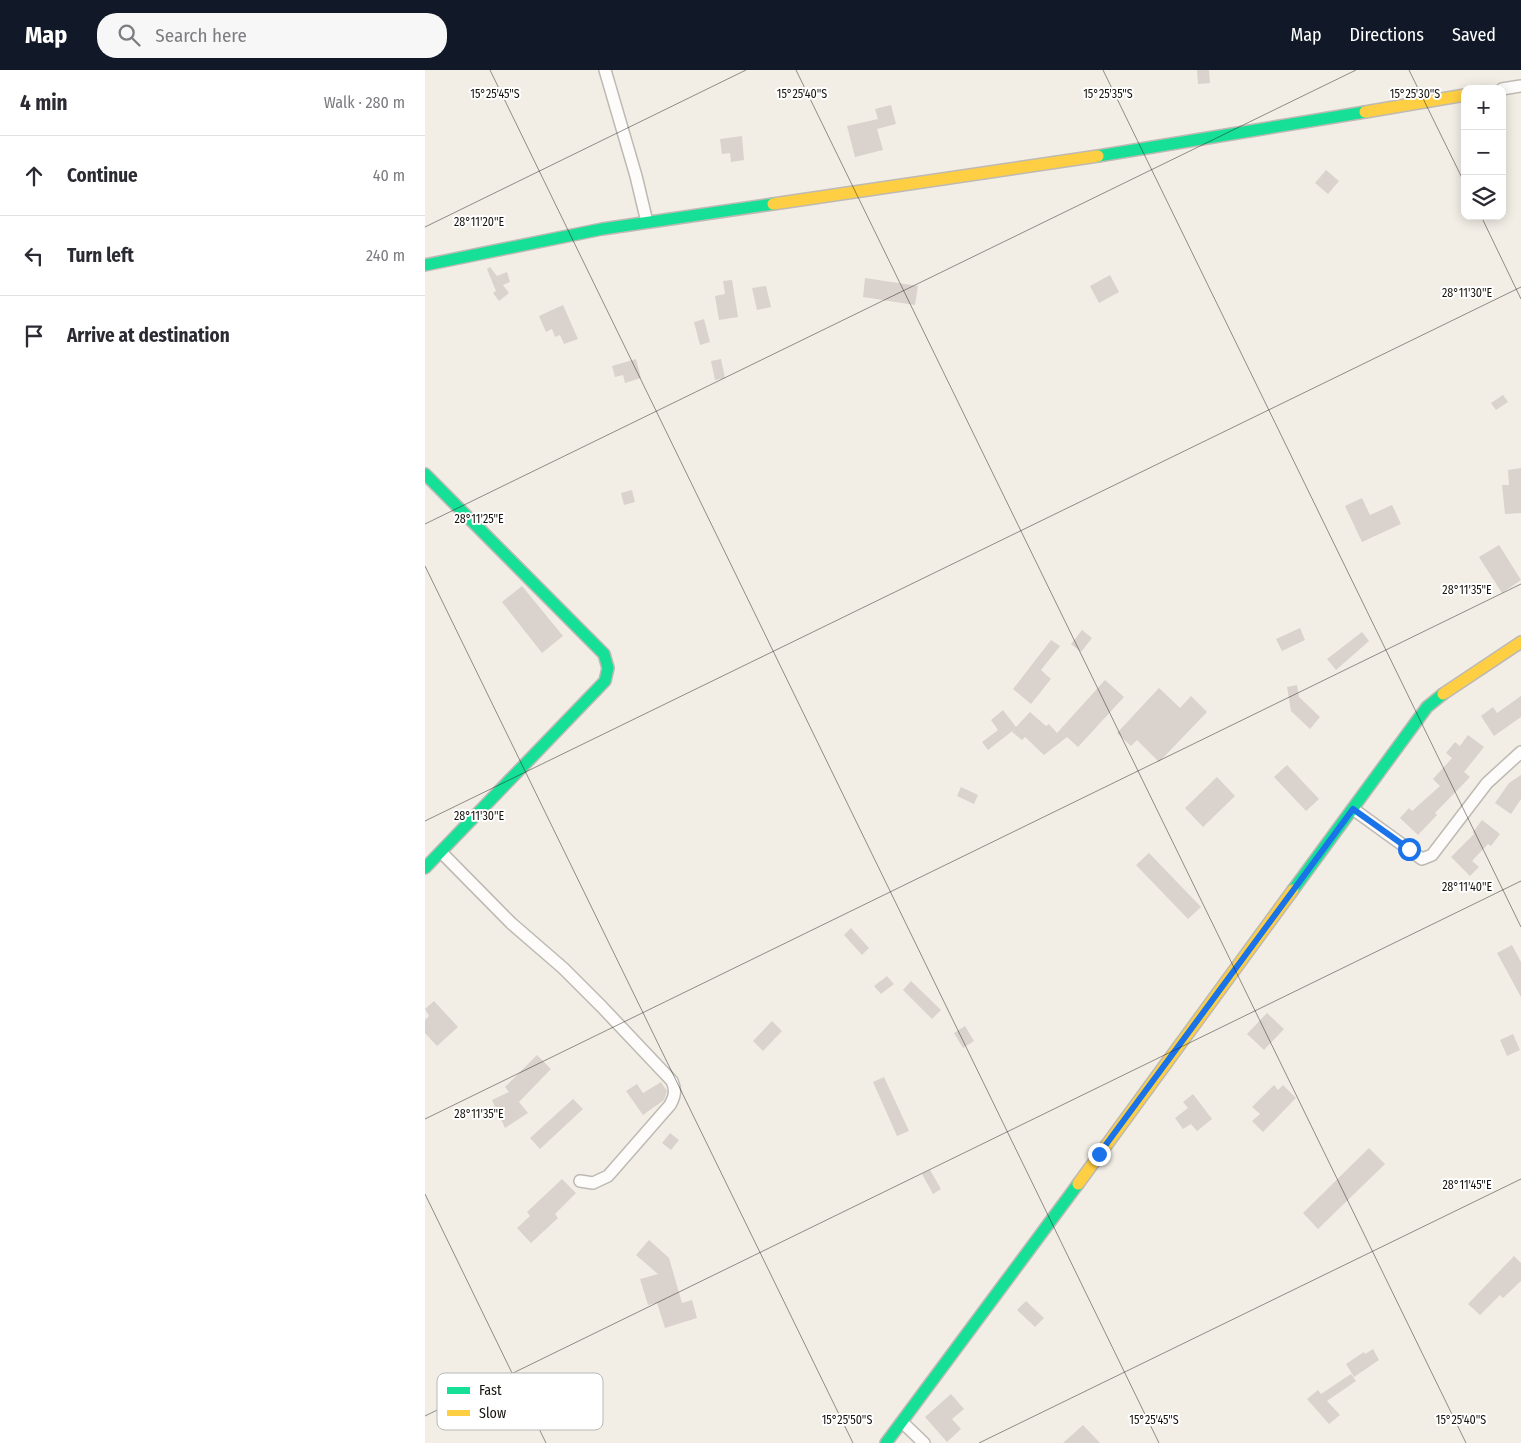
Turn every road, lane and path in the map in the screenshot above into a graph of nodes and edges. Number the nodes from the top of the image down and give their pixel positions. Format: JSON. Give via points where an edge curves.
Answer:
{"nodes":[{"id":1,"x":605,"y":70,"type":"edge"},
{"id":2,"x":1521,"y":86,"type":"edge"},
{"id":3,"x":1506,"y":88,"type":"edge"},
{"id":4,"x":1461,"y":96,"type":"edge"},
{"id":5,"x":647,"y":222,"type":"junction"},
{"id":6,"x":425,"y":265,"type":"edge"},
{"id":7,"x":425,"y":474,"type":"edge"},
{"id":8,"x":1521,"y":642,"type":"edge"},
{"id":9,"x":1521,"y":752,"type":"edge"},
{"id":10,"x":1353,"y":809,"type":"junction"},
{"id":11,"x":441,"y":852,"type":"junction"},
{"id":12,"x":425,"y":868,"type":"edge"},
{"id":13,"x":580,"y":1181,"type":"dead end"},
{"id":14,"x":902,"y":1422,"type":"junction"},
{"id":15,"x":886,"y":1443,"type":"edge"},
{"id":16,"x":924,"y":1443,"type":"edge"}],
"edges":[{"from":1,"to":5,"type":"street"},
{"from":2,"to":3,"type":"street"},
{"from":4,"to":5,"type":"street","via":[[1155,147]]},
{"from":5,"to":6,"type":"street"},
{"from":7,"to":11,"type":"street","via":[[604,654],[609,663],[605,681]]},
{"from":8,"to":10,"type":"street","via":[[1427,707]]},
{"from":9,"to":10,"type":"street","via":[[1487,783],[1432,855],[1422,859]]},
{"from":10,"to":14,"type":"street"},
{"from":11,"to":12,"type":"street"},
{"from":11,"to":13,"type":"street","via":[[596,1000],[672,1080],[675,1088],[670,1106],[608,1176],[593,1183]]},
{"from":14,"to":15,"type":"street"},
{"from":14,"to":16,"type":"street"}]}
